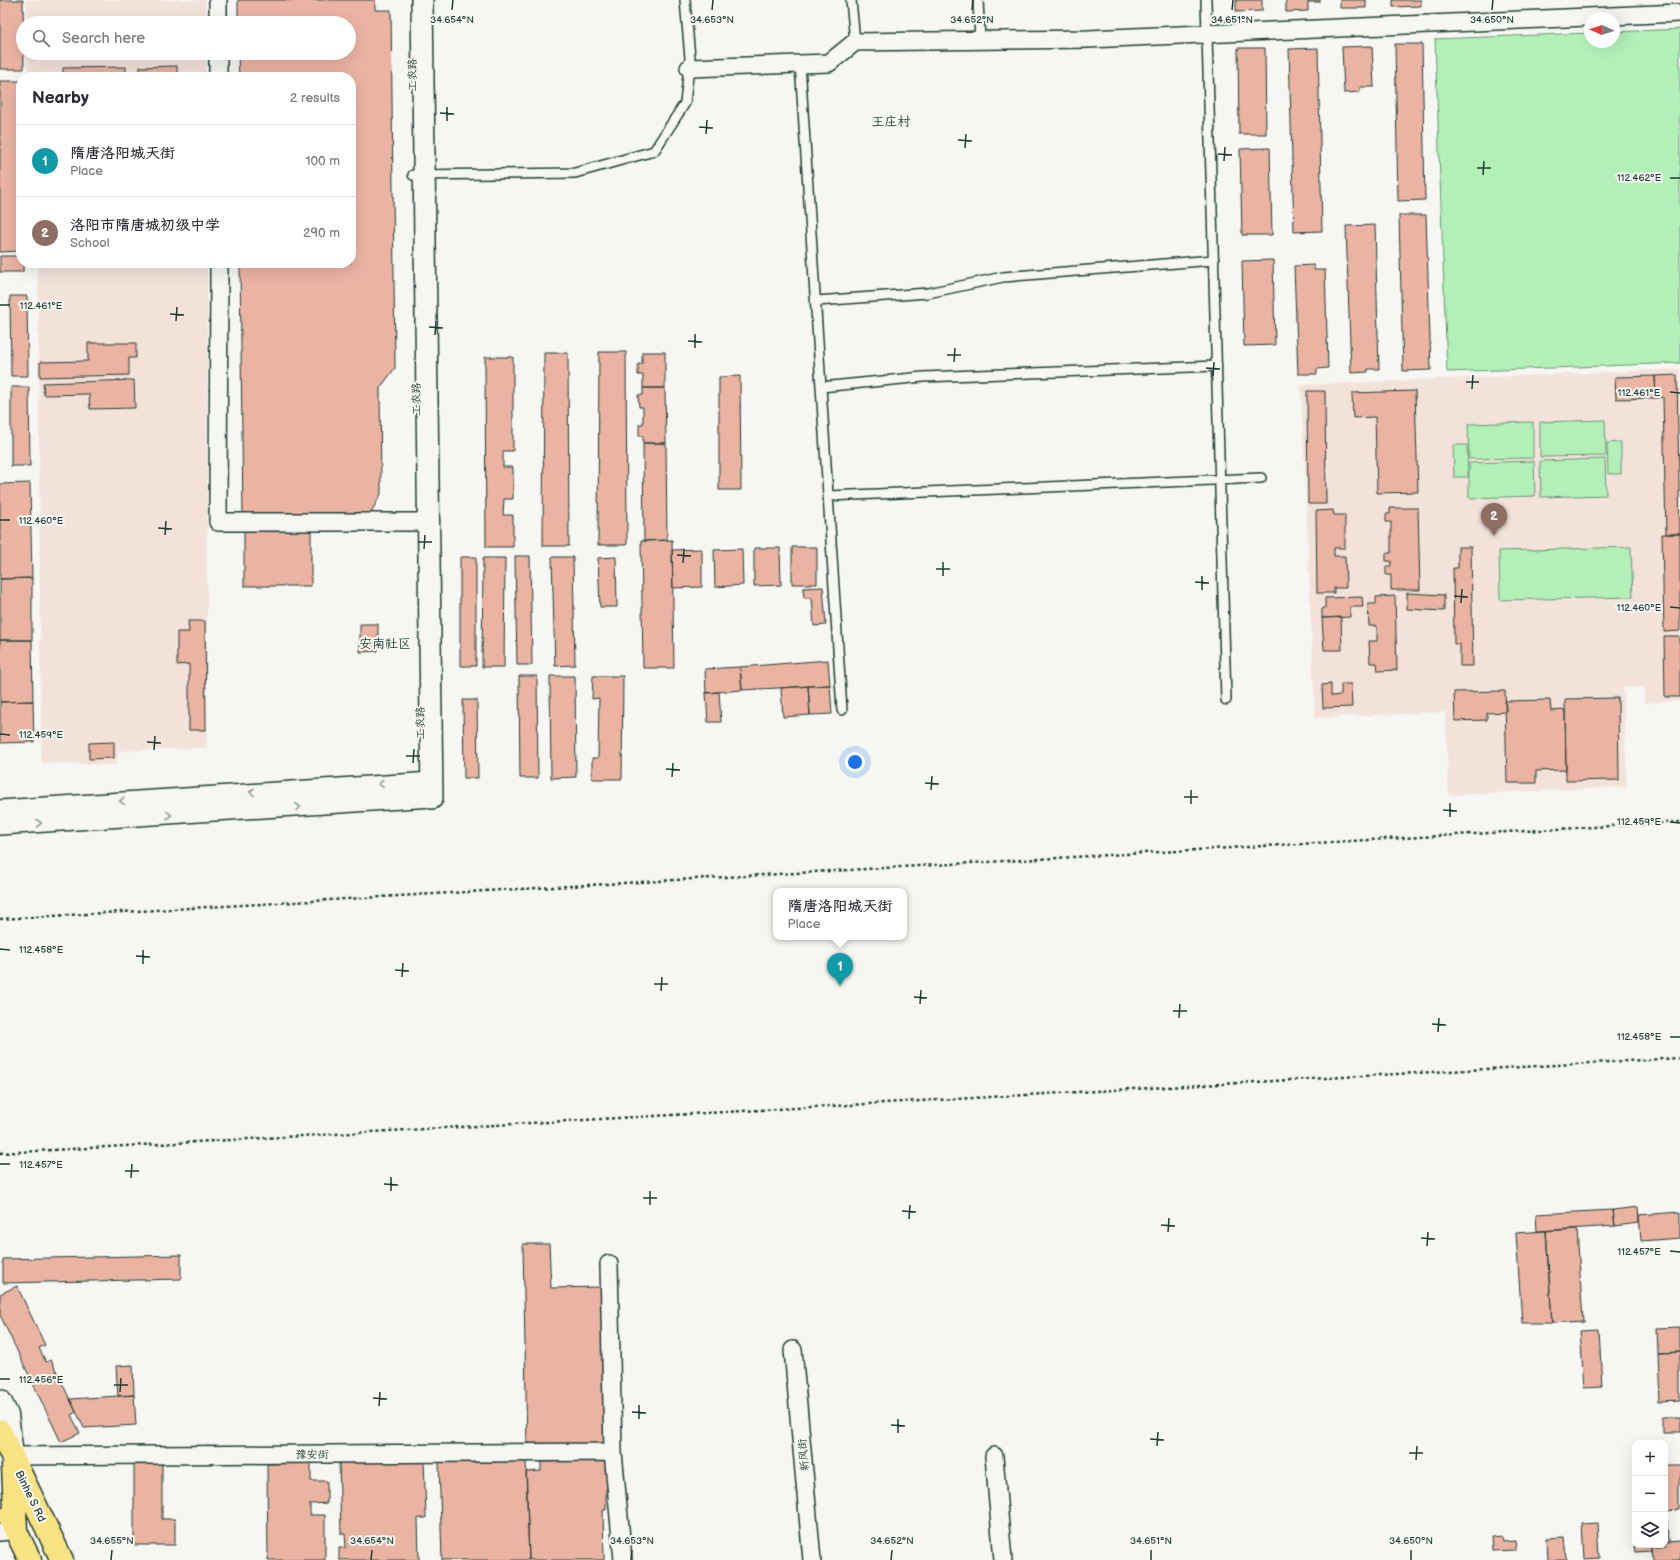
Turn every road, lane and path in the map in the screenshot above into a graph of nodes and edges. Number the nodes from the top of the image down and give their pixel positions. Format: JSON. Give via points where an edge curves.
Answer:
{"nodes":[{"id":1,"x":218,"y":0,"type":"edge"},
{"id":2,"x":411,"y":0,"type":"edge"},
{"id":3,"x":422,"y":0,"type":"edge"},
{"id":4,"x":685,"y":0,"type":"edge"},
{"id":5,"x":851,"y":0,"type":"edge"},
{"id":6,"x":978,"y":0,"type":"edge"},
{"id":7,"x":1206,"y":0,"type":"edge"},
{"id":8,"x":1680,"y":13,"type":"edge"},
{"id":9,"x":218,"y":16,"type":"edge"},
{"id":10,"x":1207,"y":34,"type":"junction"},
{"id":11,"x":980,"y":40,"type":"junction"},
{"id":12,"x":855,"y":42,"type":"junction"},
{"id":13,"x":218,"y":60,"type":"edge"},
{"id":14,"x":800,"y":64,"type":"junction"},
{"id":15,"x":688,"y":68,"type":"junction"},
{"id":16,"x":218,"y":72,"type":"edge"},
{"id":17,"x":419,"y":175,"type":"junction"},
{"id":18,"x":1214,"y":260,"type":"junction"},
{"id":19,"x":219,"y":268,"type":"edge"},
{"id":20,"x":816,"y":301,"type":"junction"},
{"id":21,"x":1217,"y":366,"type":"junction"},
{"id":22,"x":821,"y":387,"type":"junction"},
{"id":23,"x":1261,"y":478,"type":"dead end"},
{"id":24,"x":1220,"y":479,"type":"junction"},
{"id":25,"x":828,"y":496,"type":"junction"},
{"id":26,"x":423,"y":522,"type":"junction"},
{"id":27,"x":1226,"y":700,"type":"dead end"},
{"id":28,"x":842,"y":710,"type":"dead end"},
{"id":29,"x":426,"y":790,"type":"junction"},
{"id":30,"x":0,"y":809,"type":"edge"},
{"id":31,"x":1680,"y":822,"type":"edge"},
{"id":32,"x":0,"y":826,"type":"edge"},
{"id":33,"x":0,"y":919,"type":"edge"},
{"id":34,"x":1680,"y":1058,"type":"edge"},
{"id":35,"x":0,"y":1153,"type":"edge"},
{"id":36,"x":609,"y":1264,"type":"dead end"},
{"id":37,"x":793,"y":1350,"type":"dead end"},
{"id":38,"x":0,"y":1401,"type":"edge"},
{"id":39,"x":0,"y":1431,"type":"edge"},
{"id":40,"x":613,"y":1452,"type":"junction"},
{"id":41,"x":12,"y":1456,"type":"junction"},
{"id":42,"x":994,"y":1456,"type":"dead end"},
{"id":43,"x":0,"y":1498,"type":"edge"},
{"id":44,"x":8,"y":1531,"type":"edge"},
{"id":45,"x":30,"y":1560,"type":"edge"},
{"id":46,"x":62,"y":1560,"type":"edge"},
{"id":47,"x":623,"y":1560,"type":"edge"},
{"id":48,"x":812,"y":1560,"type":"edge"},
{"id":49,"x":1003,"y":1560,"type":"edge"}],
"edges":[{"from":1,"to":9,"type":"street"},
{"from":2,"to":17,"type":"street","name":"工农路"},
{"from":3,"to":17,"type":"street","name":"工农路"},
{"from":4,"to":15,"type":"lane","via":[[690,58]]},
{"from":5,"to":12,"type":"lane"},
{"from":6,"to":11,"type":"lane"},
{"from":7,"to":10,"type":"lane"},
{"from":8,"to":10,"type":"street"},
{"from":10,"to":11,"type":"street"},
{"from":10,"to":18,"type":"lane"},
{"from":11,"to":12,"type":"street"},
{"from":12,"to":14,"type":"street","via":[[829,63]]},
{"from":13,"to":16,"type":"street"},
{"from":14,"to":15,"type":"street"},
{"from":14,"to":20,"type":"lane"},
{"from":15,"to":17,"type":"lane","via":[[685,103],[654,151],[576,173]]},
{"from":17,"to":26,"type":"street","name":"工农路"},
{"from":18,"to":20,"type":"lane","via":[[1004,277],[928,293]]},
{"from":18,"to":21,"type":"lane"},
{"from":19,"to":26,"type":"street","via":[[218,522]]},
{"from":20,"to":22,"type":"lane"},
{"from":21,"to":22,"type":"lane","via":[[923,377]]},
{"from":21,"to":24,"type":"lane"},
{"from":22,"to":25,"type":"lane"},
{"from":23,"to":24,"type":"lane"},
{"from":24,"to":25,"type":"lane"},
{"from":24,"to":27,"type":"lane"},
{"from":25,"to":28,"type":"lane"},
{"from":26,"to":29,"type":"street","name":"工农路"},
{"from":29,"to":30,"type":"street","one_way":true},
{"from":32,"to":29,"type":"street","one_way":true},
{"from":31,"to":33,"type":"path"},
{"from":34,"to":35,"type":"path"},
{"from":36,"to":40,"type":"street"},
{"from":37,"to":48,"type":"street","name":"新风街"},
{"from":38,"to":41,"type":"main road","via":[[7,1415]]},
{"from":39,"to":41,"type":"main road","name":"Binhe S Rd"},
{"from":40,"to":41,"type":"street","name":"豫安街"},
{"from":40,"to":47,"type":"street"},
{"from":41,"to":44,"type":"main road"},
{"from":41,"to":46,"type":"main road","name":"Binhe S Rd"},
{"from":42,"to":49,"type":"street"},
{"from":43,"to":44,"type":"main road"},
{"from":44,"to":45,"type":"main road"}]}
